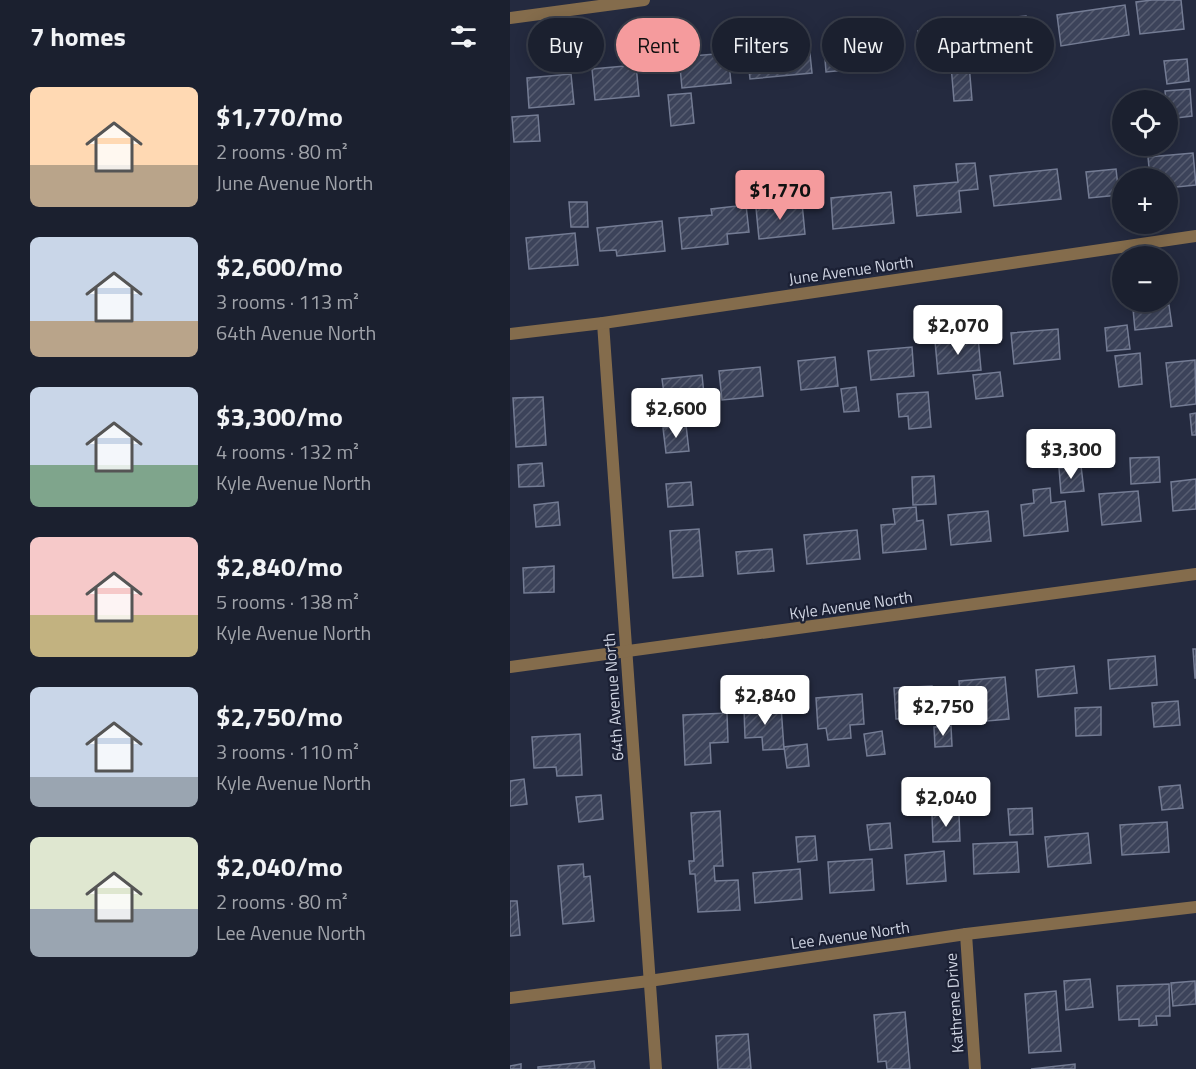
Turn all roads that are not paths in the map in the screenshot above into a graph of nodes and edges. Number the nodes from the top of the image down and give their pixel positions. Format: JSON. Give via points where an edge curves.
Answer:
{"nodes":[{"id":1,"x":644,"y":0,"type":"edge"},
{"id":2,"x":510,"y":18,"type":"edge"},
{"id":3,"x":1196,"y":236,"type":"edge"},
{"id":4,"x":603,"y":322,"type":"junction"},
{"id":5,"x":510,"y":334,"type":"edge"},
{"id":6,"x":1196,"y":574,"type":"edge"},
{"id":7,"x":626,"y":652,"type":"junction"},
{"id":8,"x":510,"y":667,"type":"edge"},
{"id":9,"x":1196,"y":907,"type":"edge"},
{"id":10,"x":966,"y":934,"type":"junction"},
{"id":11,"x":649,"y":981,"type":"junction"},
{"id":12,"x":510,"y":998,"type":"edge"},
{"id":13,"x":656,"y":1069,"type":"edge"},
{"id":14,"x":975,"y":1069,"type":"edge"}],
"edges":[{"from":1,"to":2,"type":"street"},
{"from":3,"to":4,"type":"street","name":"June Avenue North"},
{"from":4,"to":5,"type":"street","name":"June Avenue North"},
{"from":4,"to":7,"type":"street","name":"64th Avenue North"},
{"from":6,"to":7,"type":"street","name":"Kyle Avenue North"},
{"from":7,"to":8,"type":"street","name":"Kyle Avenue North"},
{"from":7,"to":11,"type":"street","name":"64th Avenue North"},
{"from":9,"to":10,"type":"street","name":"Lee Avenue North"},
{"from":10,"to":11,"type":"street","name":"Lee Avenue North"},
{"from":10,"to":14,"type":"street","name":"Kathrene Drive"},
{"from":11,"to":12,"type":"street","name":"Lee Avenue North"},
{"from":11,"to":13,"type":"street","name":"64th Avenue North"}]}
